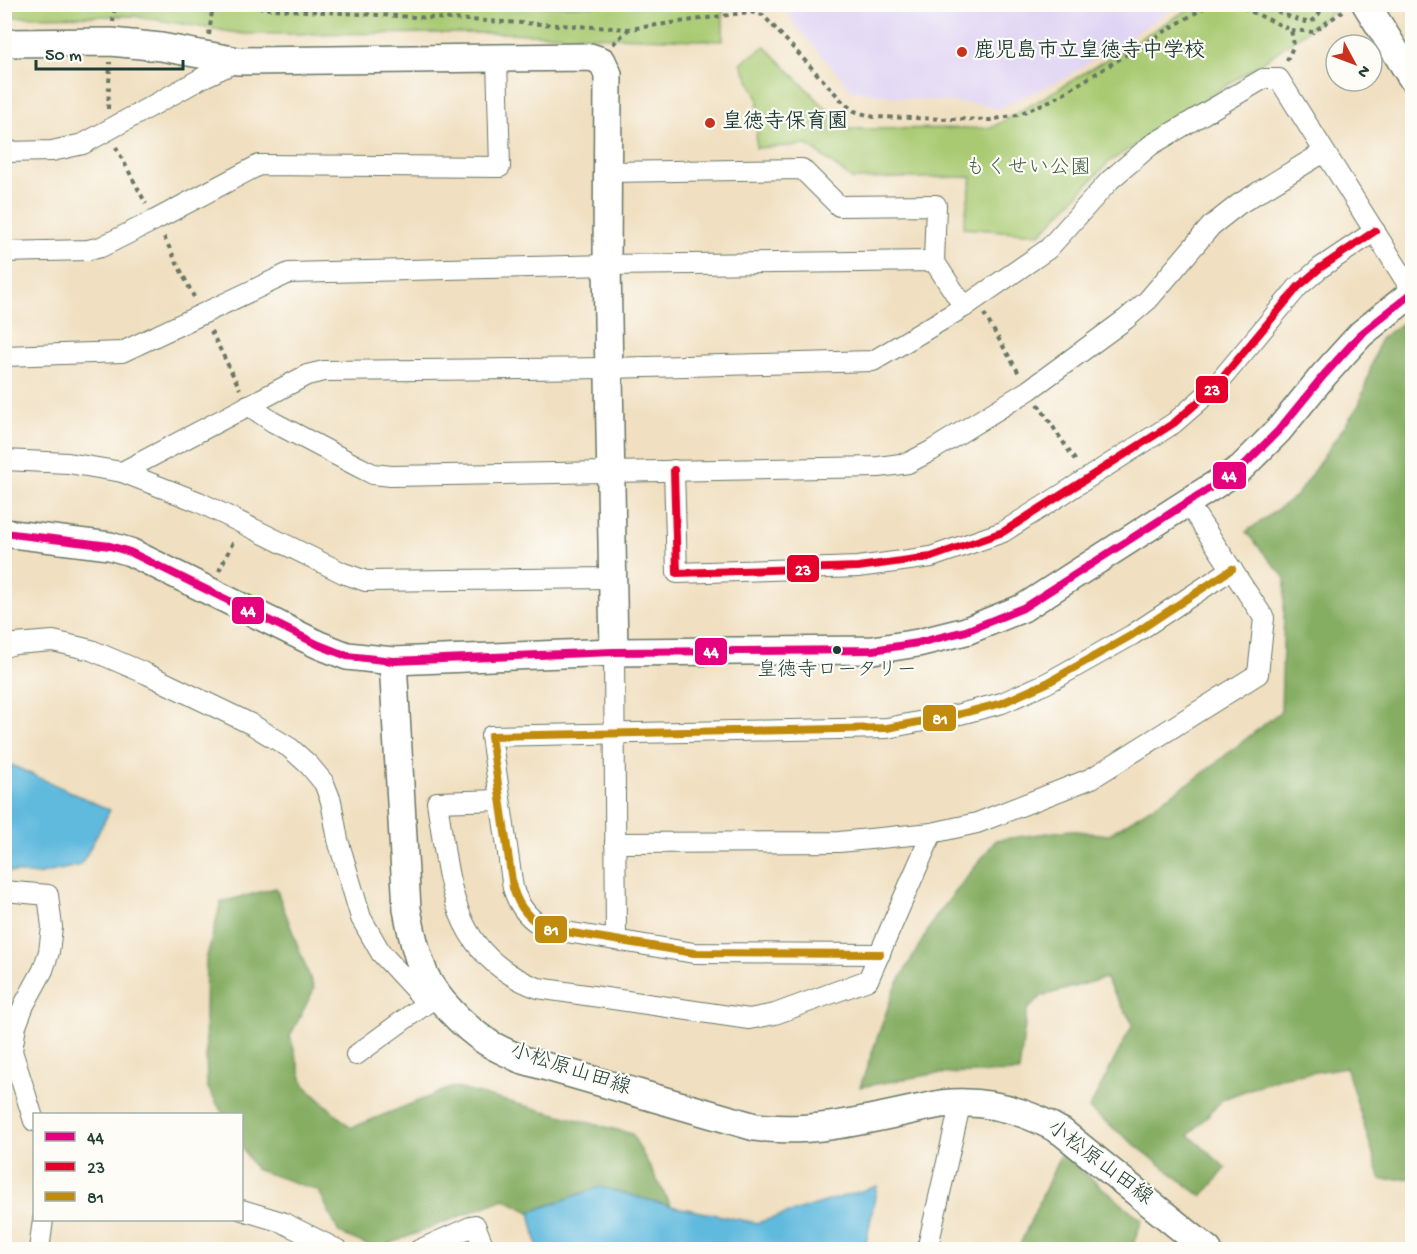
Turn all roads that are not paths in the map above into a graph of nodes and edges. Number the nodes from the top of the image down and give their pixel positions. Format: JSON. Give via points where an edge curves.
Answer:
{"nodes":[{"id":1,"x":1355,"y":8,"type":"edge"},
{"id":2,"x":4,"y":43,"type":"edge"},
{"id":3,"x":497,"y":59,"type":"junction"},
{"id":4,"x":238,"y":62,"type":"junction"},
{"id":5,"x":1413,"y":78,"type":"edge"},
{"id":6,"x":4,"y":152,"type":"edge"},
{"id":7,"x":1324,"y":152,"type":"junction"},
{"id":8,"x":608,"y":172,"type":"junction"},
{"id":9,"x":1375,"y":231,"type":"junction"},
{"id":10,"x":4,"y":252,"type":"edge"},
{"id":11,"x":934,"y":261,"type":"junction"},
{"id":12,"x":607,"y":266,"type":"junction"},
{"id":13,"x":1413,"y":292,"type":"edge"},
{"id":14,"x":970,"y":303,"type":"junction"},
{"id":15,"x":4,"y":356,"type":"edge"},
{"id":16,"x":609,"y":368,"type":"junction"},
{"id":17,"x":248,"y":405,"type":"junction"},
{"id":18,"x":4,"y":460,"type":"edge"},
{"id":19,"x":674,"y":470,"type":"junction"},
{"id":20,"x":122,"y":472,"type":"junction"},
{"id":21,"x":610,"y":473,"type":"junction"},
{"id":22,"x":1187,"y":502,"type":"junction"},
{"id":23,"x":4,"y":533,"type":"edge"},
{"id":24,"x":1232,"y":569,"type":"junction"},
{"id":25,"x":611,"y":578,"type":"junction"},
{"id":26,"x":4,"y":647,"type":"edge"},
{"id":27,"x":614,"y":652,"type":"junction"},
{"id":28,"x":393,"y":661,"type":"junction"},
{"id":29,"x":614,"y":733,"type":"junction"},
{"id":30,"x":500,"y":800,"type":"junction"},
{"id":31,"x":932,"y":832,"type":"junction"},
{"id":32,"x":615,"y":843,"type":"junction"},
{"id":33,"x":4,"y":891,"type":"edge"},
{"id":34,"x":615,"y":940,"type":"junction"},
{"id":35,"x":880,"y":954,"type":"junction"},
{"id":36,"x":433,"y":1000,"type":"junction"},
{"id":37,"x":356,"y":1055,"type":"dead end"},
{"id":38,"x":962,"y":1101,"type":"junction"},
{"id":39,"x":33,"y":1118,"type":"edge"},
{"id":40,"x":243,"y":1210,"type":"edge"},
{"id":41,"x":43,"y":1221,"type":"edge"},
{"id":42,"x":39,"y":1250,"type":"edge"},
{"id":43,"x":338,"y":1250,"type":"edge"},
{"id":44,"x":419,"y":1250,"type":"edge"},
{"id":45,"x":485,"y":1250,"type":"edge"},
{"id":46,"x":927,"y":1250,"type":"edge"},
{"id":47,"x":1208,"y":1250,"type":"edge"}],
"edges":[{"from":1,"to":5,"type":"street"},
{"from":2,"to":4,"type":"street","via":[[111,42]]},
{"from":3,"to":4,"type":"street"},
{"from":3,"to":8,"type":"street","via":[[590,57],[602,62],[608,74]]},
{"from":3,"to":10,"type":"street","via":[[500,167],[259,165],[101,247]]},
{"from":4,"to":6,"type":"street","via":[[83,144],[52,151]]},
{"from":7,"to":9,"type":"street"},
{"from":7,"to":14,"type":"street","via":[[1279,79],[1263,79],[1151,145],[1110,180],[1048,249]]},
{"from":7,"to":19,"type":"street","via":[[1239,204],[1211,226],[1126,320],[1029,390],[931,452],[908,463],[879,467]]},
{"from":8,"to":11,"type":"street","via":[[802,169],[839,206],[936,205]]},
{"from":8,"to":12,"type":"street"},
{"from":9,"to":13,"type":"street"},
{"from":9,"to":19,"type":"street","via":[[1298,287],[1214,388],[1174,423],[1003,532],[932,557],[858,567],[677,573]]},
{"from":11,"to":12,"type":"street"},
{"from":11,"to":14,"type":"street"},
{"from":12,"to":15,"type":"street","via":[[289,273],[122,352]]},
{"from":12,"to":16,"type":"street"},
{"from":13,"to":22,"type":"street","via":[[1361,333],[1278,431],[1240,468]]},
{"from":14,"to":16,"type":"street","via":[[873,361]]},
{"from":16,"to":17,"type":"street","via":[[324,371],[307,375]]},
{"from":16,"to":21,"type":"street"},
{"from":17,"to":20,"type":"street"},
{"from":17,"to":21,"type":"street","via":[[374,474]]},
{"from":18,"to":20,"type":"street","via":[[68,463]]},
{"from":19,"to":21,"type":"street"},
{"from":20,"to":25,"type":"street","via":[[166,488],[366,581]]},
{"from":21,"to":25,"type":"street"},
{"from":22,"to":24,"type":"street"},
{"from":22,"to":27,"type":"street","via":[[1023,608],[966,631],[873,650]]},
{"from":23,"to":28,"type":"street","via":[[130,552],[319,645],[348,656]]},
{"from":24,"to":29,"type":"street","via":[[1088,661],[1002,703],[887,728]]},
{"from":24,"to":31,"type":"street","via":[[1264,618],[1258,674],[1092,778],[977,823]]},
{"from":25,"to":27,"type":"street"},
{"from":26,"to":36,"type":"street","via":[[53,641],[91,650],[250,724],[290,748],[324,783],[361,918],[381,953]]},
{"from":27,"to":28,"type":"street"},
{"from":27,"to":29,"type":"street"},
{"from":28,"to":36,"type":"street","name":"小松原山田線","via":[[407,909]]},
{"from":29,"to":30,"type":"street","via":[[491,736]]},
{"from":29,"to":32,"type":"street"},
{"from":30,"to":34,"type":"street","via":[[518,904],[538,925],[548,929]]},
{"from":30,"to":35,"type":"street","via":[[437,802],[453,897],[463,924],[485,955],[510,977],[538,988],[749,1019],[783,1012],[868,980]]},
{"from":31,"to":32,"type":"street","via":[[839,842]]},
{"from":31,"to":35,"type":"street"},
{"from":32,"to":34,"type":"street"},
{"from":33,"to":39,"type":"street","via":[[48,895],[52,927],[49,952],[16,1026],[12,1051]]},
{"from":34,"to":35,"type":"street","via":[[704,954]]},
{"from":36,"to":37,"type":"street"},
{"from":36,"to":38,"type":"street","name":"小松原山田線","via":[[486,1042],[520,1059],[755,1127],[821,1128]]},
{"from":38,"to":46,"type":"street"},
{"from":38,"to":47,"type":"street","name":"小松原山田線","via":[[992,1104],[1040,1119]]},
{"from":40,"to":43,"type":"street","via":[[282,1222]]},
{"from":41,"to":42,"type":"street"},
{"from":44,"to":45,"type":"street","via":[[475,1225]]}]}
